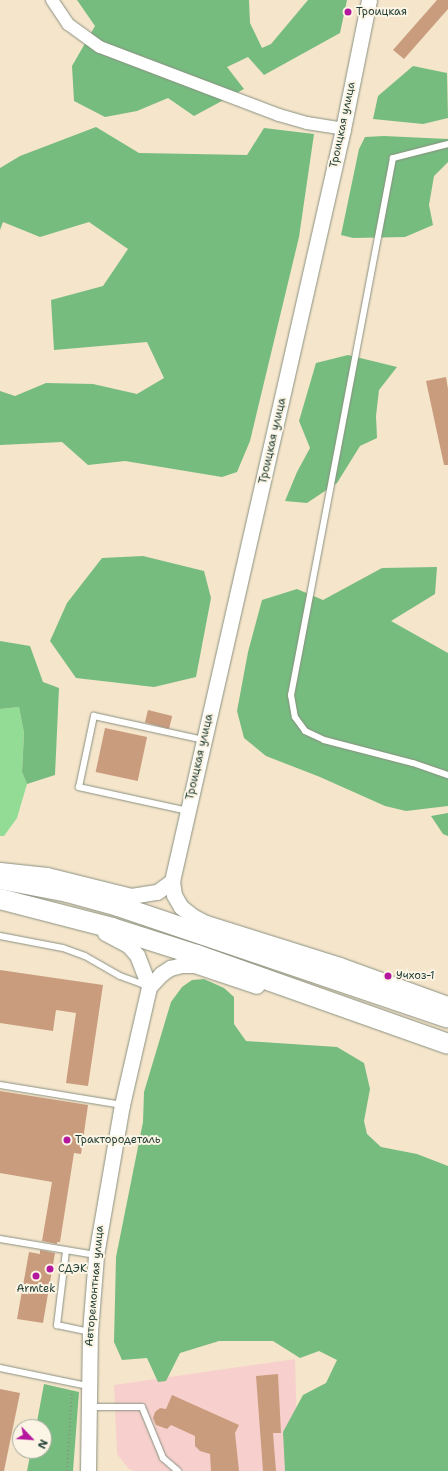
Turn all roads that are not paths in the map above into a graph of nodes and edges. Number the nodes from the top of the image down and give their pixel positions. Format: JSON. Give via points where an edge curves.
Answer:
{"nodes":[{"id":1,"x":52,"y":0,"type":"edge"},
{"id":2,"x":368,"y":0,"type":"edge"},
{"id":3,"x":343,"y":129,"type":"junction"},
{"id":4,"x":448,"y":144,"type":"edge"},
{"id":5,"x":204,"y":740,"type":"junction"},
{"id":6,"x":448,"y":775,"type":"edge"},
{"id":7,"x":188,"y":810,"type":"junction"},
{"id":8,"x":0,"y":870,"type":"edge"},
{"id":9,"x":0,"y":879,"type":"edge"},
{"id":10,"x":172,"y":881,"type":"junction"},
{"id":11,"x":0,"y":900,"type":"edge"},
{"id":12,"x":0,"y":936,"type":"edge"},
{"id":13,"x":148,"y":986,"type":"junction"},
{"id":14,"x":448,"y":1004,"type":"edge"},
{"id":15,"x":363,"y":1014,"type":"junction"},
{"id":16,"x":448,"y":1018,"type":"edge"},
{"id":17,"x":448,"y":1044,"type":"edge"},
{"id":18,"x":0,"y":1085,"type":"edge"},
{"id":19,"x":122,"y":1105,"type":"junction"},
{"id":20,"x":0,"y":1239,"type":"edge"},
{"id":21,"x":66,"y":1250,"type":"junction"},
{"id":22,"x":96,"y":1255,"type":"junction"},
{"id":23,"x":90,"y":1332,"type":"junction"},
{"id":24,"x":0,"y":1368,"type":"edge"},
{"id":25,"x":88,"y":1386,"type":"junction"},
{"id":26,"x":88,"y":1407,"type":"junction"},
{"id":27,"x":88,"y":1471,"type":"edge"},
{"id":28,"x":178,"y":1471,"type":"edge"}],
"edges":[{"from":1,"to":3,"type":"street","via":[[68,24],[100,47],[279,115]]},
{"from":2,"to":3,"type":"street","name":"Троицкая улица"},
{"from":3,"to":5,"type":"street","name":"Троицкая улица"},
{"from":4,"to":6,"type":"lane","via":[[393,158],[291,695],[295,717],[305,731],[324,740]]},
{"from":5,"to":7,"type":"street","name":"Троицкая улица"},
{"from":5,"to":7,"type":"lane","via":[[94,716],[79,787]]},
{"from":7,"to":10,"type":"street","name":"Троицкая улица"},
{"from":8,"to":10,"type":"street","via":[[47,875],[131,896],[157,892]]},
{"from":9,"to":16,"type":"highway","via":[[68,892],[118,906]]},
{"from":10,"to":14,"type":"street","via":[[174,895],[181,907],[206,923],[340,965]]},
{"from":11,"to":13,"type":"street","via":[[28,912],[110,934],[128,945],[137,955]]},
{"from":11,"to":15,"type":"highway","via":[[112,928],[198,955]]},
{"from":12,"to":13,"type":"lane","via":[[63,948],[85,956],[120,976]]},
{"from":13,"to":15,"type":"street","via":[[170,968],[194,966],[306,1003]]},
{"from":13,"to":19,"type":"street","name":"Авторемонтная улица"},
{"from":15,"to":17,"type":"highway"},
{"from":18,"to":19,"type":"lane"},
{"from":19,"to":22,"type":"street","name":"Авторемонтная улица"},
{"from":20,"to":21,"type":"lane"},
{"from":21,"to":22,"type":"lane"},
{"from":21,"to":23,"type":"lane","via":[[57,1325]]},
{"from":22,"to":23,"type":"street","name":"Авторемонтная улица"},
{"from":23,"to":25,"type":"street","name":"Авторемонтная улица"},
{"from":24,"to":25,"type":"lane"},
{"from":25,"to":26,"type":"street","name":"Авторемонтная улица"},
{"from":26,"to":27,"type":"street","name":"Авторемонтная улица"},
{"from":26,"to":28,"type":"lane","via":[[142,1407],[163,1458]]}]}
